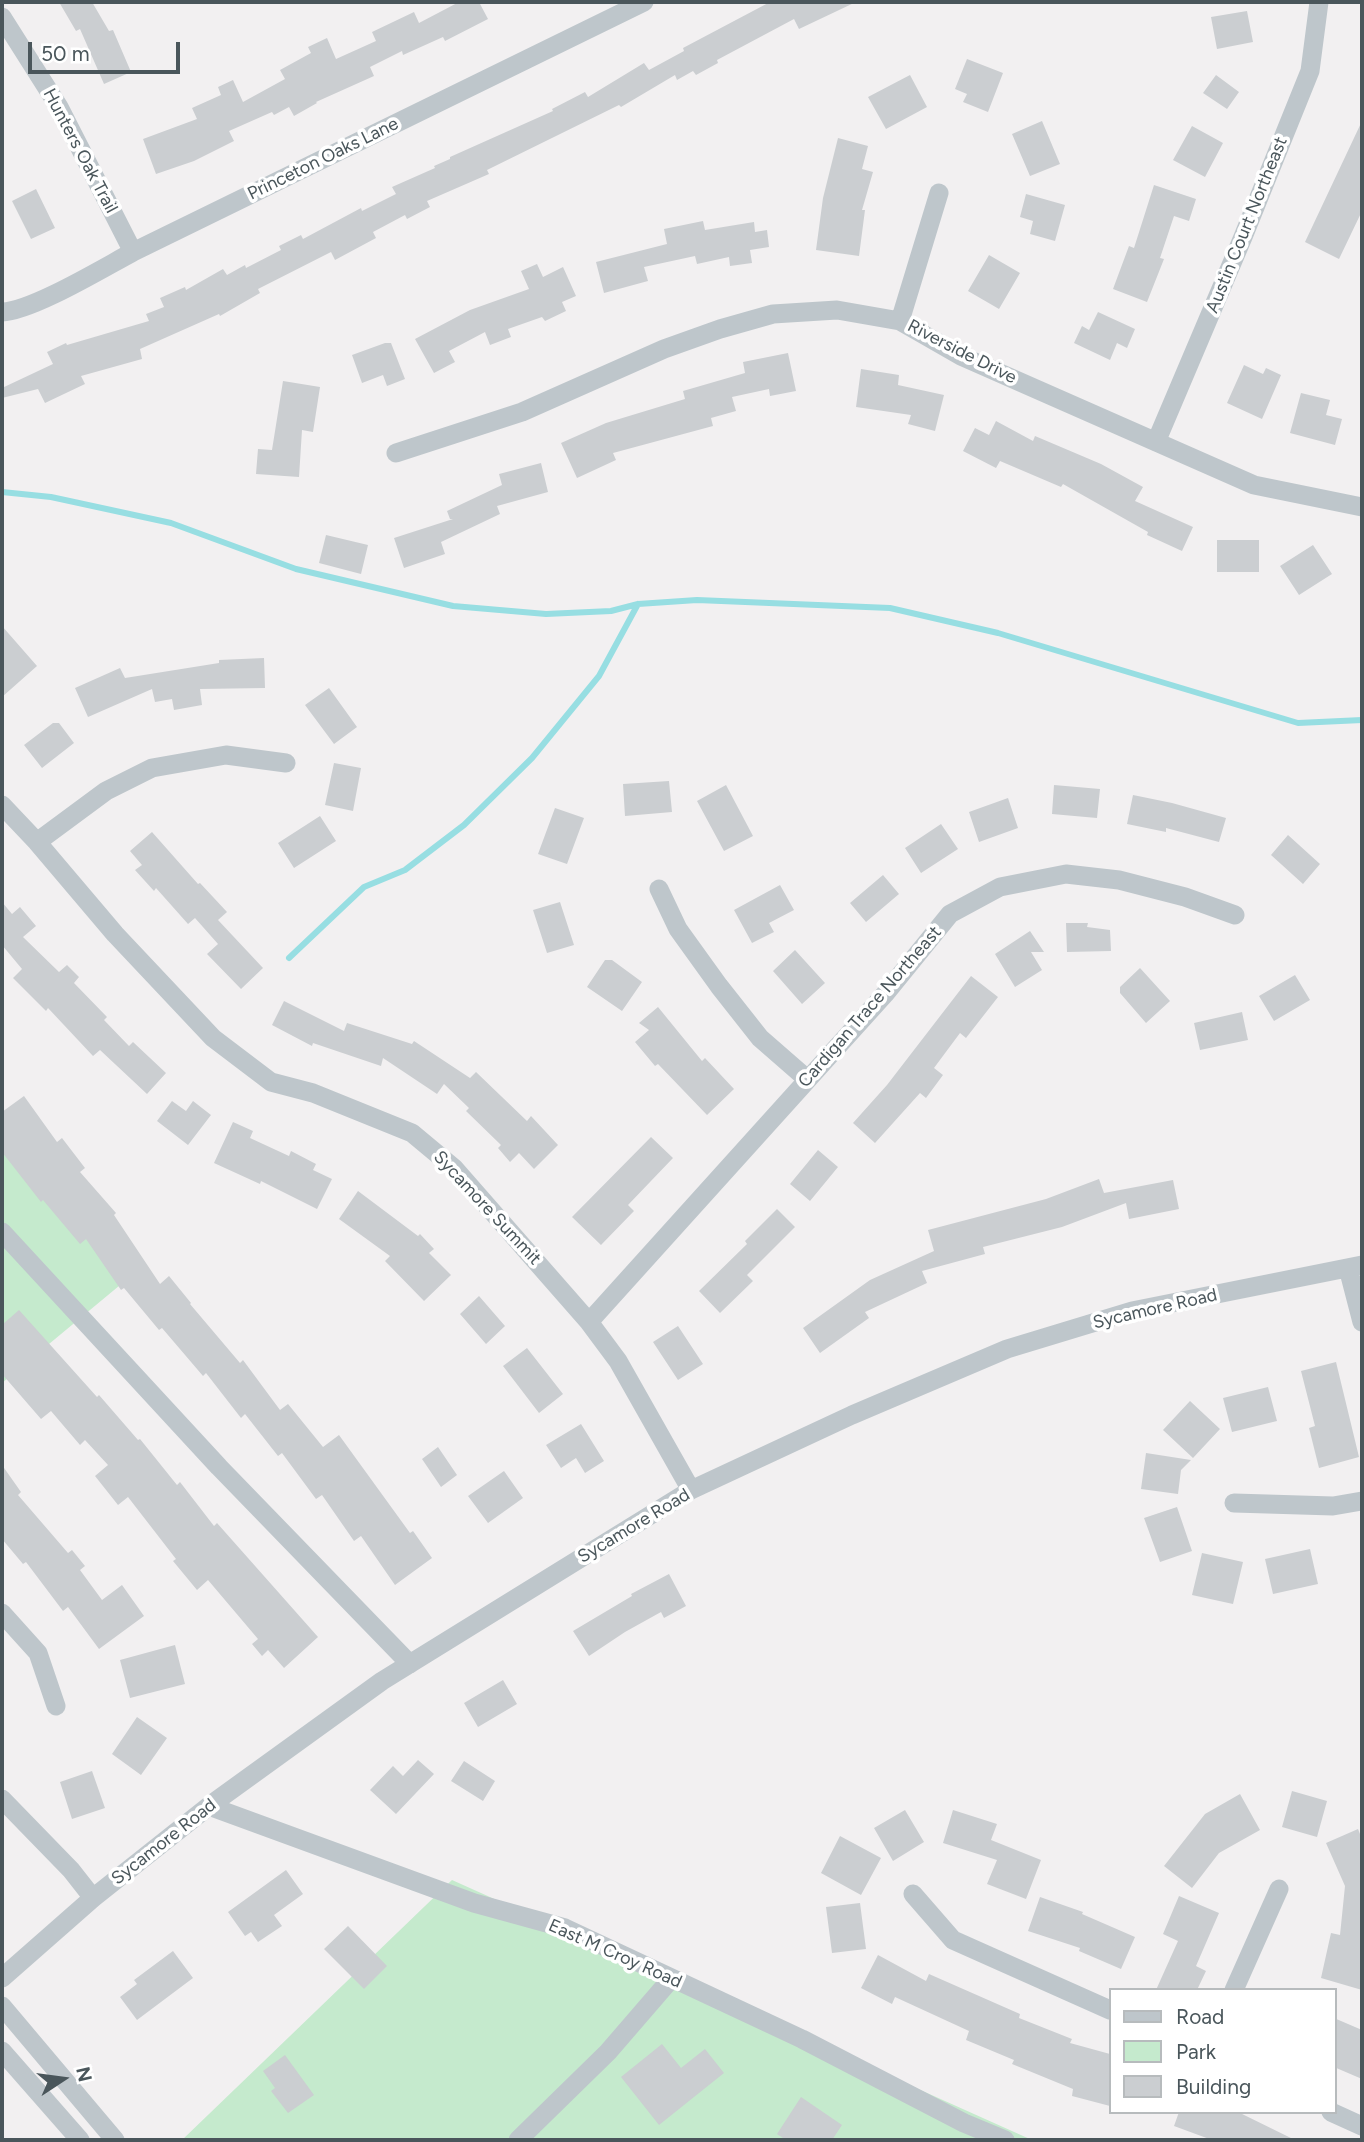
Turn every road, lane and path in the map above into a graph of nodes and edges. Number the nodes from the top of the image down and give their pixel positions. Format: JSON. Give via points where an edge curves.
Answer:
{"nodes":[{"id":1,"x":644,"y":2,"type":"edge"},
{"id":2,"x":1319,"y":2,"type":"edge"},
{"id":3,"x":2,"y":17,"type":"edge"},
{"id":4,"x":939,"y":193,"type":"dead end"},
{"id":5,"x":133,"y":252,"type":"junction"},
{"id":6,"x":2,"y":312,"type":"edge"},
{"id":7,"x":900,"y":321,"type":"junction"},
{"id":8,"x":1156,"y":442,"type":"junction"},
{"id":9,"x":397,"y":453,"type":"dead end"},
{"id":10,"x":1362,"y":507,"type":"edge"},
{"id":11,"x":286,"y":764,"type":"dead end"},
{"id":12,"x":2,"y":805,"type":"edge"},
{"id":13,"x":37,"y":842,"type":"junction"},
{"id":14,"x":659,"y":889,"type":"dead end"},
{"id":15,"x":1235,"y":915,"type":"dead end"},
{"id":16,"x":807,"y":1079,"type":"junction"},
{"id":17,"x":2,"y":1233,"type":"edge"},
{"id":18,"x":1355,"y":1266,"type":"edge"},
{"id":19,"x":589,"y":1322,"type":"junction"},
{"id":20,"x":1362,"y":1322,"type":"edge"},
{"id":21,"x":691,"y":1490,"type":"junction"},
{"id":22,"x":1362,"y":1501,"type":"edge"},
{"id":23,"x":1234,"y":1503,"type":"dead end"},
{"id":24,"x":2,"y":1613,"type":"edge"},
{"id":25,"x":410,"y":1664,"type":"junction"},
{"id":26,"x":57,"y":1706,"type":"dead end"},
{"id":27,"x":2,"y":1799,"type":"edge"},
{"id":28,"x":209,"y":1806,"type":"junction"},
{"id":29,"x":1279,"y":1889,"type":"dead end"},
{"id":30,"x":913,"y":1894,"type":"dead end"},
{"id":31,"x":93,"y":1898,"type":"junction"},
{"id":32,"x":2,"y":1978,"type":"edge"},
{"id":33,"x":671,"y":1979,"type":"junction"},
{"id":34,"x":1235,"y":1988,"type":"edge"},
{"id":35,"x":2,"y":2006,"type":"edge"},
{"id":36,"x":1108,"y":2009,"type":"edge"},
{"id":37,"x":2,"y":2051,"type":"edge"},
{"id":38,"x":58,"y":2073,"type":"junction"},
{"id":39,"x":37,"y":2092,"type":"junction"},
{"id":40,"x":1335,"y":2114,"type":"edge"},
{"id":41,"x":1362,"y":2126,"type":"edge"},
{"id":42,"x":80,"y":2140,"type":"edge"},
{"id":43,"x":115,"y":2140,"type":"edge"},
{"id":44,"x":519,"y":2140,"type":"edge"},
{"id":45,"x":1005,"y":2140,"type":"edge"}],
"edges":[{"from":1,"to":5,"type":"street","name":"Princeton Oaks Lane"},
{"from":2,"to":8,"type":"street","name":"Austin Court Northeast","via":[[1310,71]]},
{"from":3,"to":5,"type":"street","name":"Hunters Oak Trail","via":[[59,107]]},
{"from":4,"to":7,"type":"street"},
{"from":5,"to":6,"type":"street","name":"Princeton Oaks Lane","via":[[14,312]]},
{"from":7,"to":8,"type":"street","name":"Riverside Drive","via":[[961,355]]},
{"from":7,"to":9,"type":"street","name":"Riverside Drive","via":[[837,310],[773,314],[664,349],[522,412]]},
{"from":8,"to":10,"type":"street","name":"Riverside Drive","via":[[1254,485]]},
{"from":11,"to":13,"type":"street","via":[[226,755],[152,768],[106,791]]},
{"from":12,"to":13,"type":"street","name":"Sycamore Summit"},
{"from":13,"to":19,"type":"street","name":"Sycamore Summit","via":[[213,1038],[271,1082],[313,1093],[412,1133],[454,1168]]},
{"from":14,"to":16,"type":"street","via":[[678,929],[727,997],[760,1038]]},
{"from":15,"to":16,"type":"street","name":"Cardigan Trace Northeast","via":[[1119,880],[1066,874],[1000,887],[950,914]]},
{"from":16,"to":19,"type":"street","name":"Cardigan Trace Northeast"},
{"from":17,"to":25,"type":"street"},
{"from":18,"to":20,"type":"street"},
{"from":18,"to":21,"type":"street","name":"Sycamore Road","via":[[1132,1311],[1007,1349]]},
{"from":19,"to":21,"type":"street","name":"Sycamore Summit","via":[[618,1361]]},
{"from":21,"to":25,"type":"street","name":"Sycamore Road"},
{"from":22,"to":23,"type":"street","via":[[1334,1506]]},
{"from":24,"to":26,"type":"street","via":[[38,1653]]},
{"from":25,"to":28,"type":"street","name":"Sycamore Road"},
{"from":27,"to":31,"type":"street"},
{"from":28,"to":31,"type":"street","name":"Sycamore Road"},
{"from":28,"to":33,"type":"street","name":"East M Croy Road","via":[[474,1903],[565,1928]]},
{"from":29,"to":34,"type":"street"},
{"from":30,"to":36,"type":"street","via":[[953,1940]]},
{"from":31,"to":32,"type":"street","name":"Sycamore Road"},
{"from":33,"to":44,"type":"street","via":[[608,2052]]},
{"from":33,"to":45,"type":"street","name":"East M Croy Road"},
{"from":35,"to":38,"type":"street"},
{"from":37,"to":39,"type":"street"},
{"from":38,"to":39,"type":"street"},
{"from":38,"to":43,"type":"street"},
{"from":39,"to":42,"type":"street"},
{"from":40,"to":41,"type":"street"}]}
